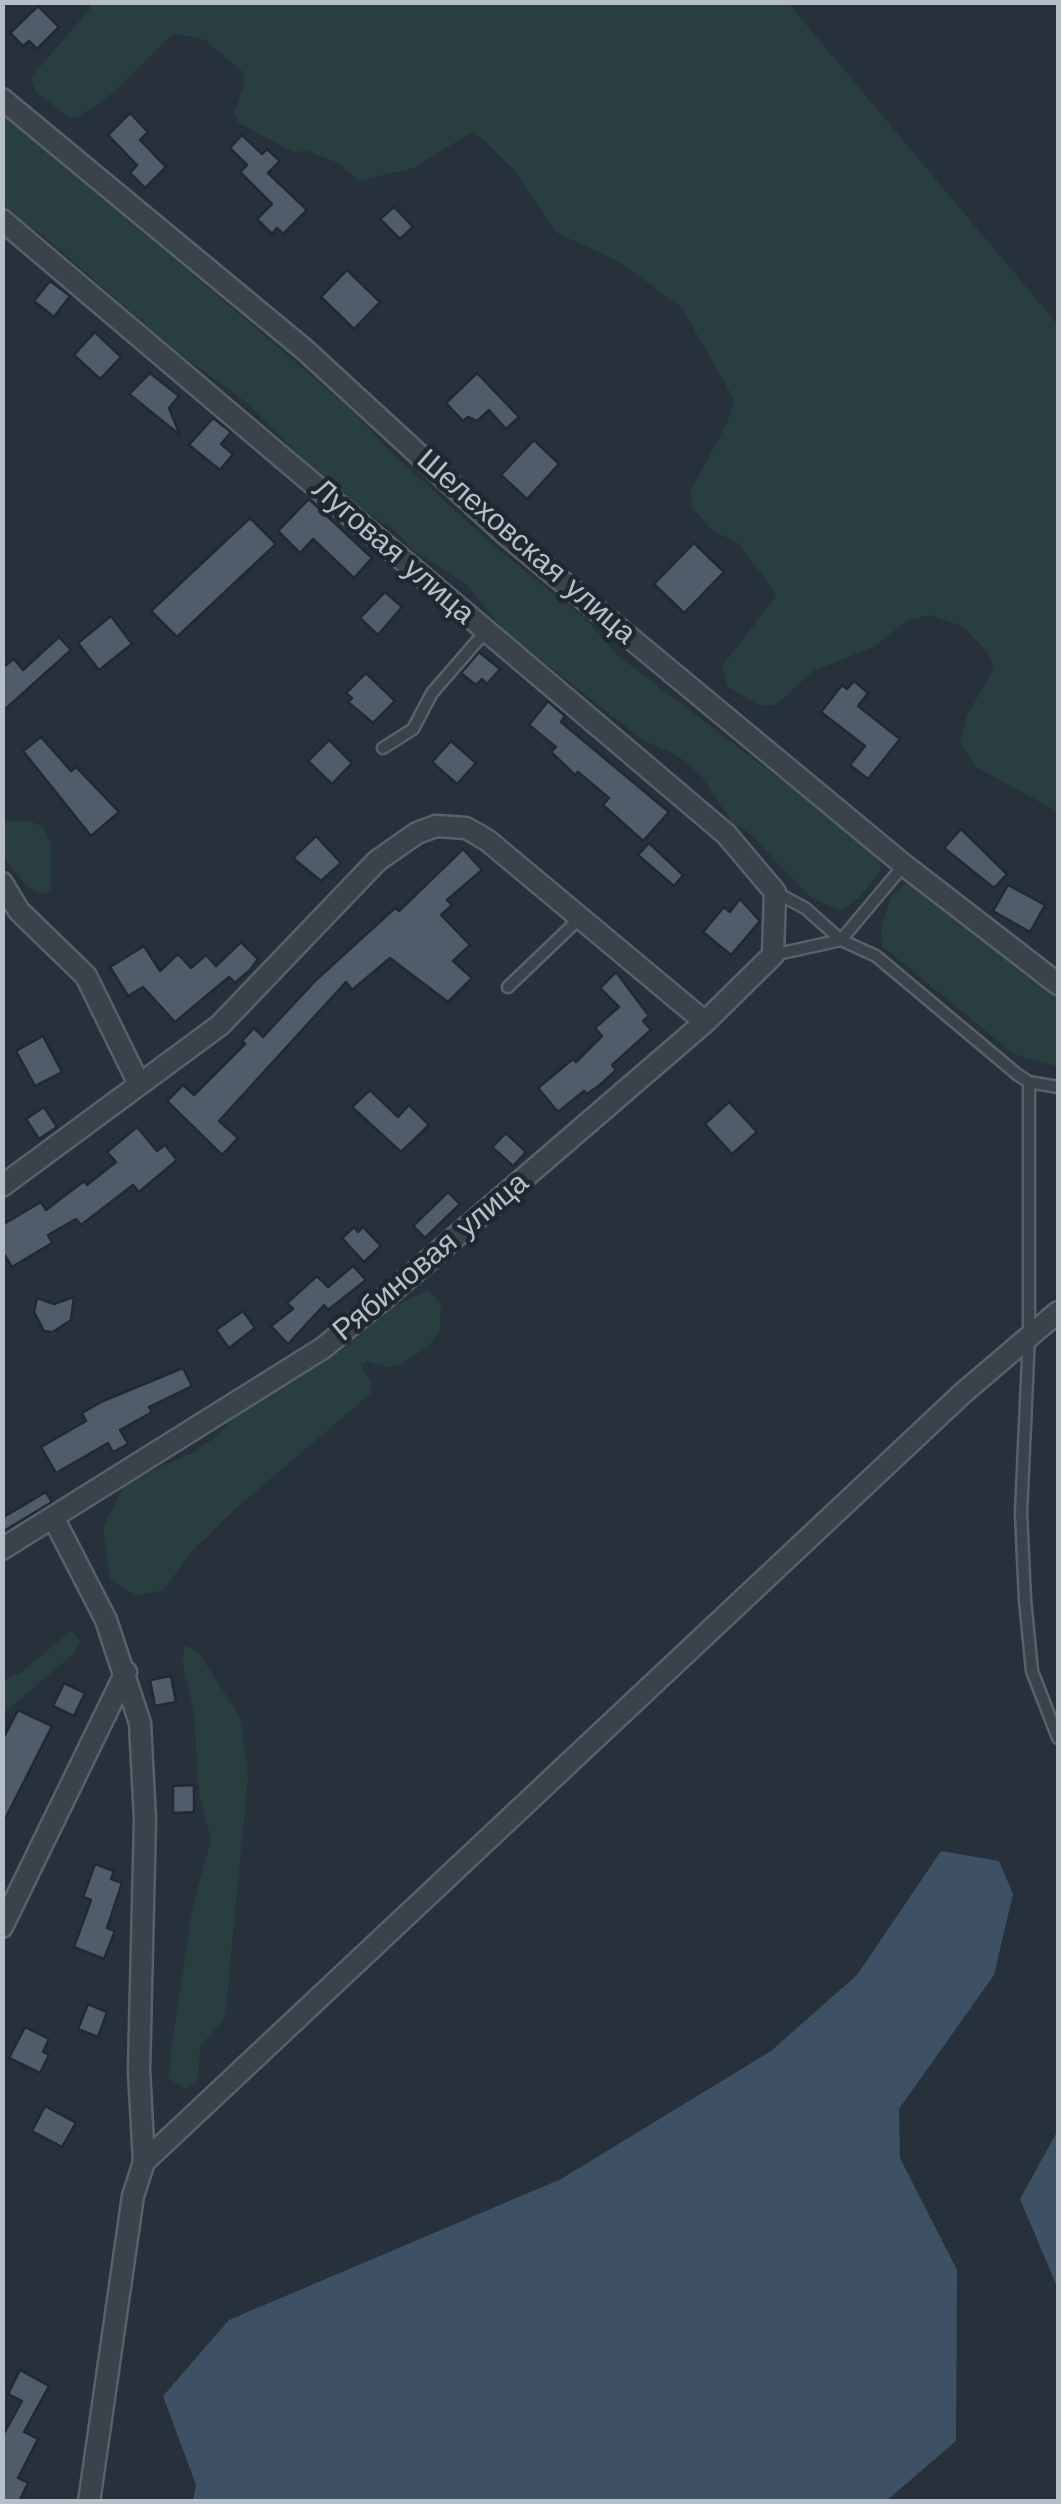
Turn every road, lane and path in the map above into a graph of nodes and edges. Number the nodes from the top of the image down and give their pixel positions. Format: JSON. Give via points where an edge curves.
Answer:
{"nodes":[{"id":1,"x":2,"y":99,"type":"edge"},
{"id":2,"x":2,"y":220,"type":"edge"},
{"id":3,"x":485,"y":632,"type":"junction"},
{"id":4,"x":383,"y":748,"type":"dead end"},
{"id":5,"x":904,"y":865,"type":"junction"},
{"id":6,"x":2,"y":884,"type":"edge"},
{"id":7,"x":775,"y":892,"type":"junction"},
{"id":8,"x":579,"y":919,"type":"junction"},
{"id":9,"x":841,"y":940,"type":"junction"},
{"id":10,"x":774,"y":956,"type":"junction"},
{"id":11,"x":1058,"y":984,"type":"edge"},
{"id":12,"x":508,"y":988,"type":"dead end"},
{"id":13,"x":705,"y":1022,"type":"junction"},
{"id":14,"x":138,"y":1082,"type":"junction"},
{"id":15,"x":1029,"y":1082,"type":"junction"},
{"id":16,"x":1058,"y":1088,"type":"edge"},
{"id":17,"x":2,"y":1186,"type":"edge"},
{"id":18,"x":1058,"y":1312,"type":"edge"},
{"id":19,"x":1030,"y":1336,"type":"junction"},
{"id":20,"x":54,"y":1519,"type":"junction"},
{"id":21,"x":2,"y":1549,"type":"edge"},
{"id":22,"x":126,"y":1672,"type":"junction"},
{"id":23,"x":1058,"y":1738,"type":"edge"},
{"id":24,"x":2,"y":1927,"type":"edge"},
{"id":25,"x":144,"y":2162,"type":"junction"},
{"id":26,"x":89,"y":2502,"type":"edge"}],
"edges":[{"from":1,"to":5,"type":"street","name":"Шелеховская улица","via":[[305,350],[505,534]]},
{"from":2,"to":3,"type":"street","name":"Луговая улица"},
{"from":3,"to":4,"type":"lane","via":[[432,693],[413,729]]},
{"from":3,"to":7,"type":"street","name":"Луговая улица","via":[[726,834]]},
{"from":5,"to":9,"type":"lane"},
{"from":5,"to":11,"type":"street","name":"Шелеховская улица"},
{"from":6,"to":14,"type":"street","via":[[86,976]]},
{"from":7,"to":9,"type":"lane"},
{"from":7,"to":10,"type":"street"},
{"from":8,"to":12,"type":"lane"},
{"from":8,"to":13,"type":"street"},
{"from":8,"to":14,"type":"street","via":[[476,833],[454,825],[426,828],[377,862],[220,1026]]},
{"from":9,"to":10,"type":"lane"},
{"from":9,"to":15,"type":"lane","via":[[876,956]]},
{"from":10,"to":13,"type":"street","name":"Рябиновая улица"},
{"from":13,"to":20,"type":"street","name":"Рябиновая улица","via":[[334,1341]]},
{"from":14,"to":17,"type":"street"},
{"from":15,"to":16,"type":"lane"},
{"from":15,"to":19,"type":"lane"},
{"from":18,"to":19,"type":"street"},
{"from":19,"to":23,"type":"lane","via":[[1022,1457],[1025,1600],[1032,1671]]},
{"from":19,"to":25,"type":"street"},
{"from":20,"to":21,"type":"street","name":"Рябиновая улица"},
{"from":20,"to":22,"type":"street"},
{"from":22,"to":24,"type":"street"},
{"from":22,"to":25,"type":"street","via":[[140,1723],[145,1820],[139,2070]]},
{"from":25,"to":26,"type":"street","via":[[133,2196]]}]}
